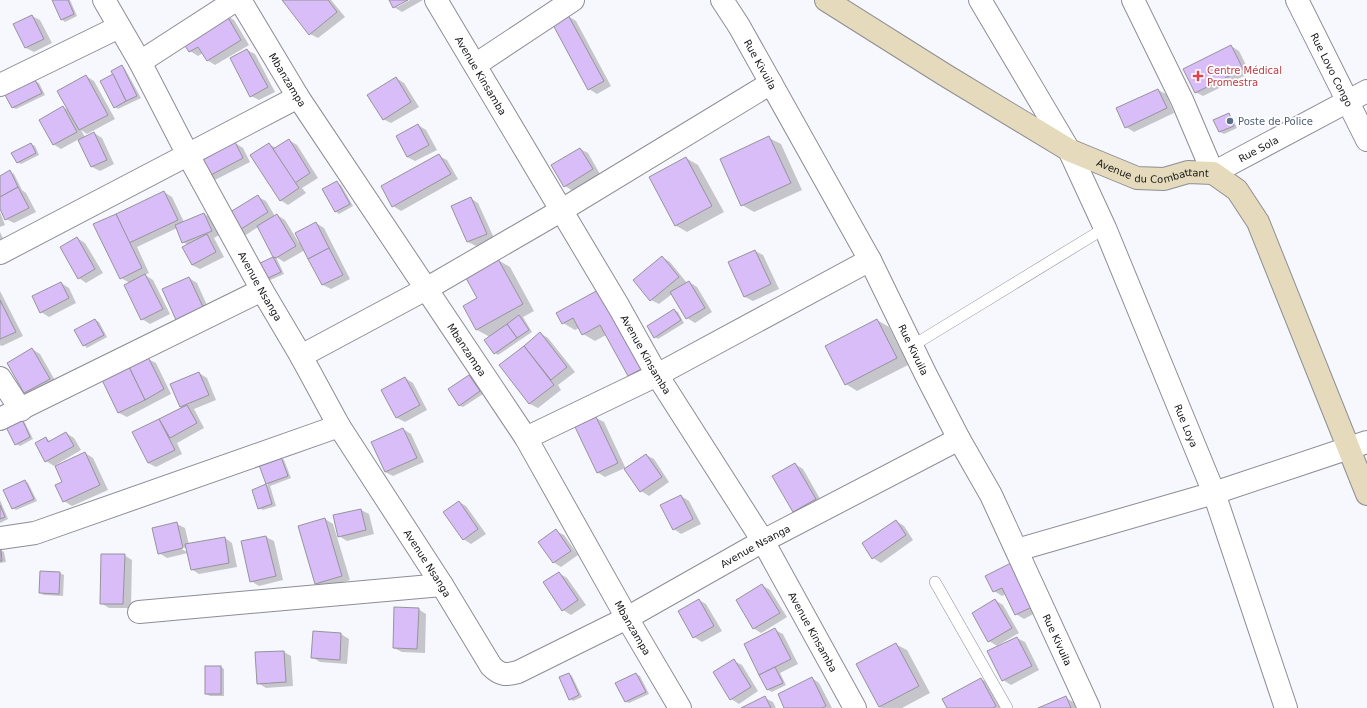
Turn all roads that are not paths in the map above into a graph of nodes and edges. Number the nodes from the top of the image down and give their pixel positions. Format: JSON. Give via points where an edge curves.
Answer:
{"nodes":[{"id":1,"x":104,"y":0,"type":"edge"},
{"id":2,"x":236,"y":0,"type":"edge"},
{"id":3,"x":240,"y":0,"type":"edge"},
{"id":4,"x":436,"y":0,"type":"edge"},
{"id":5,"x":573,"y":0,"type":"edge"},
{"id":6,"x":722,"y":0,"type":"edge"},
{"id":7,"x":826,"y":0,"type":"edge"},
{"id":8,"x":980,"y":0,"type":"edge"},
{"id":9,"x":1133,"y":0,"type":"edge"},
{"id":10,"x":1297,"y":0,"type":"edge"},
{"id":11,"x":119,"y":27,"type":"junction"},
{"id":12,"x":140,"y":62,"type":"junction"},
{"id":13,"x":475,"y":65,"type":"junction"},
{"id":14,"x":771,"y":83,"type":"junction"},
{"id":15,"x":0,"y":85,"type":"edge"},
{"id":16,"x":1367,"y":91,"type":"edge"},
{"id":17,"x":298,"y":98,"type":"junction"},
{"id":18,"x":1348,"y":101,"type":"junction"},
{"id":19,"x":1367,"y":140,"type":"edge"},
{"id":20,"x":1069,"y":150,"type":"junction"},
{"id":21,"x":188,"y":156,"type":"junction"},
{"id":22,"x":1213,"y":173,"type":"junction"},
{"id":23,"x":562,"y":210,"type":"junction"},
{"id":24,"x":1106,"y":228,"type":"junction"},
{"id":25,"x":0,"y":253,"type":"edge"},
{"id":26,"x":870,"y":260,"type":"junction"},
{"id":27,"x":426,"y":289,"type":"junction"},
{"id":28,"x":262,"y":290,"type":"junction"},
{"id":29,"x":912,"y":346,"type":"junction"},
{"id":30,"x":301,"y":356,"type":"junction"},
{"id":31,"x":657,"y":375,"type":"junction"},
{"id":32,"x":0,"y":378,"type":"edge"},
{"id":33,"x":21,"y":410,"type":"junction"},
{"id":34,"x":0,"y":419,"type":"edge"},
{"id":35,"x":339,"y":426,"type":"junction"},
{"id":36,"x":526,"y":438,"type":"junction"},
{"id":37,"x":959,"y":439,"type":"junction"},
{"id":38,"x":1358,"y":446,"type":"edge"},
{"id":39,"x":1214,"y":493,"type":"junction"},
{"id":40,"x":1367,"y":494,"type":"edge"},
{"id":41,"x":0,"y":538,"type":"edge"},
{"id":42,"x":763,"y":541,"type":"junction"},
{"id":43,"x":1017,"y":550,"type":"junction"},
{"id":44,"x":935,"y":582,"type":"dead end"},
{"id":45,"x":442,"y":585,"type":"junction"},
{"id":46,"x":139,"y":612,"type":"dead end"},
{"id":47,"x":627,"y":618,"type":"junction"},
{"id":48,"x":680,"y":708,"type":"edge"},
{"id":49,"x":855,"y":708,"type":"edge"},
{"id":50,"x":1007,"y":708,"type":"edge"},
{"id":51,"x":1089,"y":708,"type":"edge"},
{"id":52,"x":1286,"y":708,"type":"edge"}],
"edges":[{"from":1,"to":11,"type":"street","name":"Avenue Nsanga"},
{"from":2,"to":12,"type":"street"},
{"from":3,"to":17,"type":"street","name":"Mbanzampa"},
{"from":4,"to":13,"type":"street","name":"Avenue Kinsamba"},
{"from":5,"to":13,"type":"street"},
{"from":6,"to":14,"type":"street","name":"Rue Kivuila"},
{"from":7,"to":20,"type":"street","name":"Avenue du Combattant"},
{"from":8,"to":20,"type":"street","name":"Rue Loya"},
{"from":9,"to":22,"type":"street","via":[[1182,100]]},
{"from":10,"to":18,"type":"street","name":"Rue Lovo Congo"},
{"from":11,"to":12,"type":"street","name":"Avenue Nsanga"},
{"from":11,"to":15,"type":"street"},
{"from":12,"to":21,"type":"street","name":"Avenue Nsanga"},
{"from":13,"to":23,"type":"street","name":"Avenue Kinsamba"},
{"from":14,"to":23,"type":"street"},
{"from":14,"to":26,"type":"street","name":"Rue Kivuila"},
{"from":16,"to":18,"type":"street","name":"Rue Sola"},
{"from":17,"to":21,"type":"street"},
{"from":17,"to":27,"type":"street","name":"Mbanzampa"},
{"from":18,"to":19,"type":"street","name":"Rue Lovo Congo"},
{"from":18,"to":22,"type":"street","name":"Rue Sola"},
{"from":20,"to":22,"type":"street","name":"Avenue du Combattant","via":[[1137,178],[1164,179],[1188,172]]},
{"from":20,"to":24,"type":"street","name":"Rue Loya"},
{"from":21,"to":25,"type":"street"},
{"from":21,"to":28,"type":"street","name":"Avenue Nsanga"},
{"from":22,"to":38,"type":"street","name":"Avenue du Combattant","via":[[1237,190],[1258,222]]},
{"from":23,"to":27,"type":"street"},
{"from":23,"to":31,"type":"street","name":"Avenue Kinsamba"},
{"from":24,"to":29,"type":"lane"},
{"from":24,"to":39,"type":"street","name":"Rue Loya"},
{"from":26,"to":29,"type":"street","name":"Rue Kivuila"},
{"from":26,"to":31,"type":"street"},
{"from":27,"to":30,"type":"street"},
{"from":27,"to":36,"type":"street","name":"Mbanzampa"},
{"from":28,"to":30,"type":"street","name":"Avenue Nsanga"},
{"from":28,"to":33,"type":"street"},
{"from":29,"to":37,"type":"street","name":"Rue Kivuila"},
{"from":30,"to":35,"type":"street","name":"Avenue Nsanga"},
{"from":31,"to":36,"type":"street"},
{"from":31,"to":42,"type":"street","name":"Avenue Kinsamba"},
{"from":32,"to":33,"type":"street"},
{"from":33,"to":34,"type":"street"},
{"from":35,"to":41,"type":"street","via":[[35,533]]},
{"from":35,"to":45,"type":"street","name":"Avenue Nsanga"},
{"from":36,"to":47,"type":"street","name":"Mbanzampa"},
{"from":37,"to":42,"type":"street","name":"Avenue Nsanga"},
{"from":37,"to":43,"type":"street","name":"Rue Kivuila","via":[[991,495]]},
{"from":38,"to":39,"type":"street"},
{"from":38,"to":40,"type":"street","name":"Avenue du Combattant"},
{"from":39,"to":43,"type":"street"},
{"from":39,"to":52,"type":"street","name":"Rue Loya"},
{"from":42,"to":47,"type":"street","name":"Avenue Nsanga"},
{"from":42,"to":49,"type":"street","name":"Avenue Kinsamba"},
{"from":43,"to":51,"type":"street","name":"Rue Kivuila"},
{"from":44,"to":50,"type":"lane"},
{"from":45,"to":46,"type":"street"},
{"from":45,"to":47,"type":"street","name":"Avenue Nsanga","via":[[491,666],[497,673],[506,675],[518,672]]},
{"from":47,"to":48,"type":"street","name":"Mbanzampa"}]}
